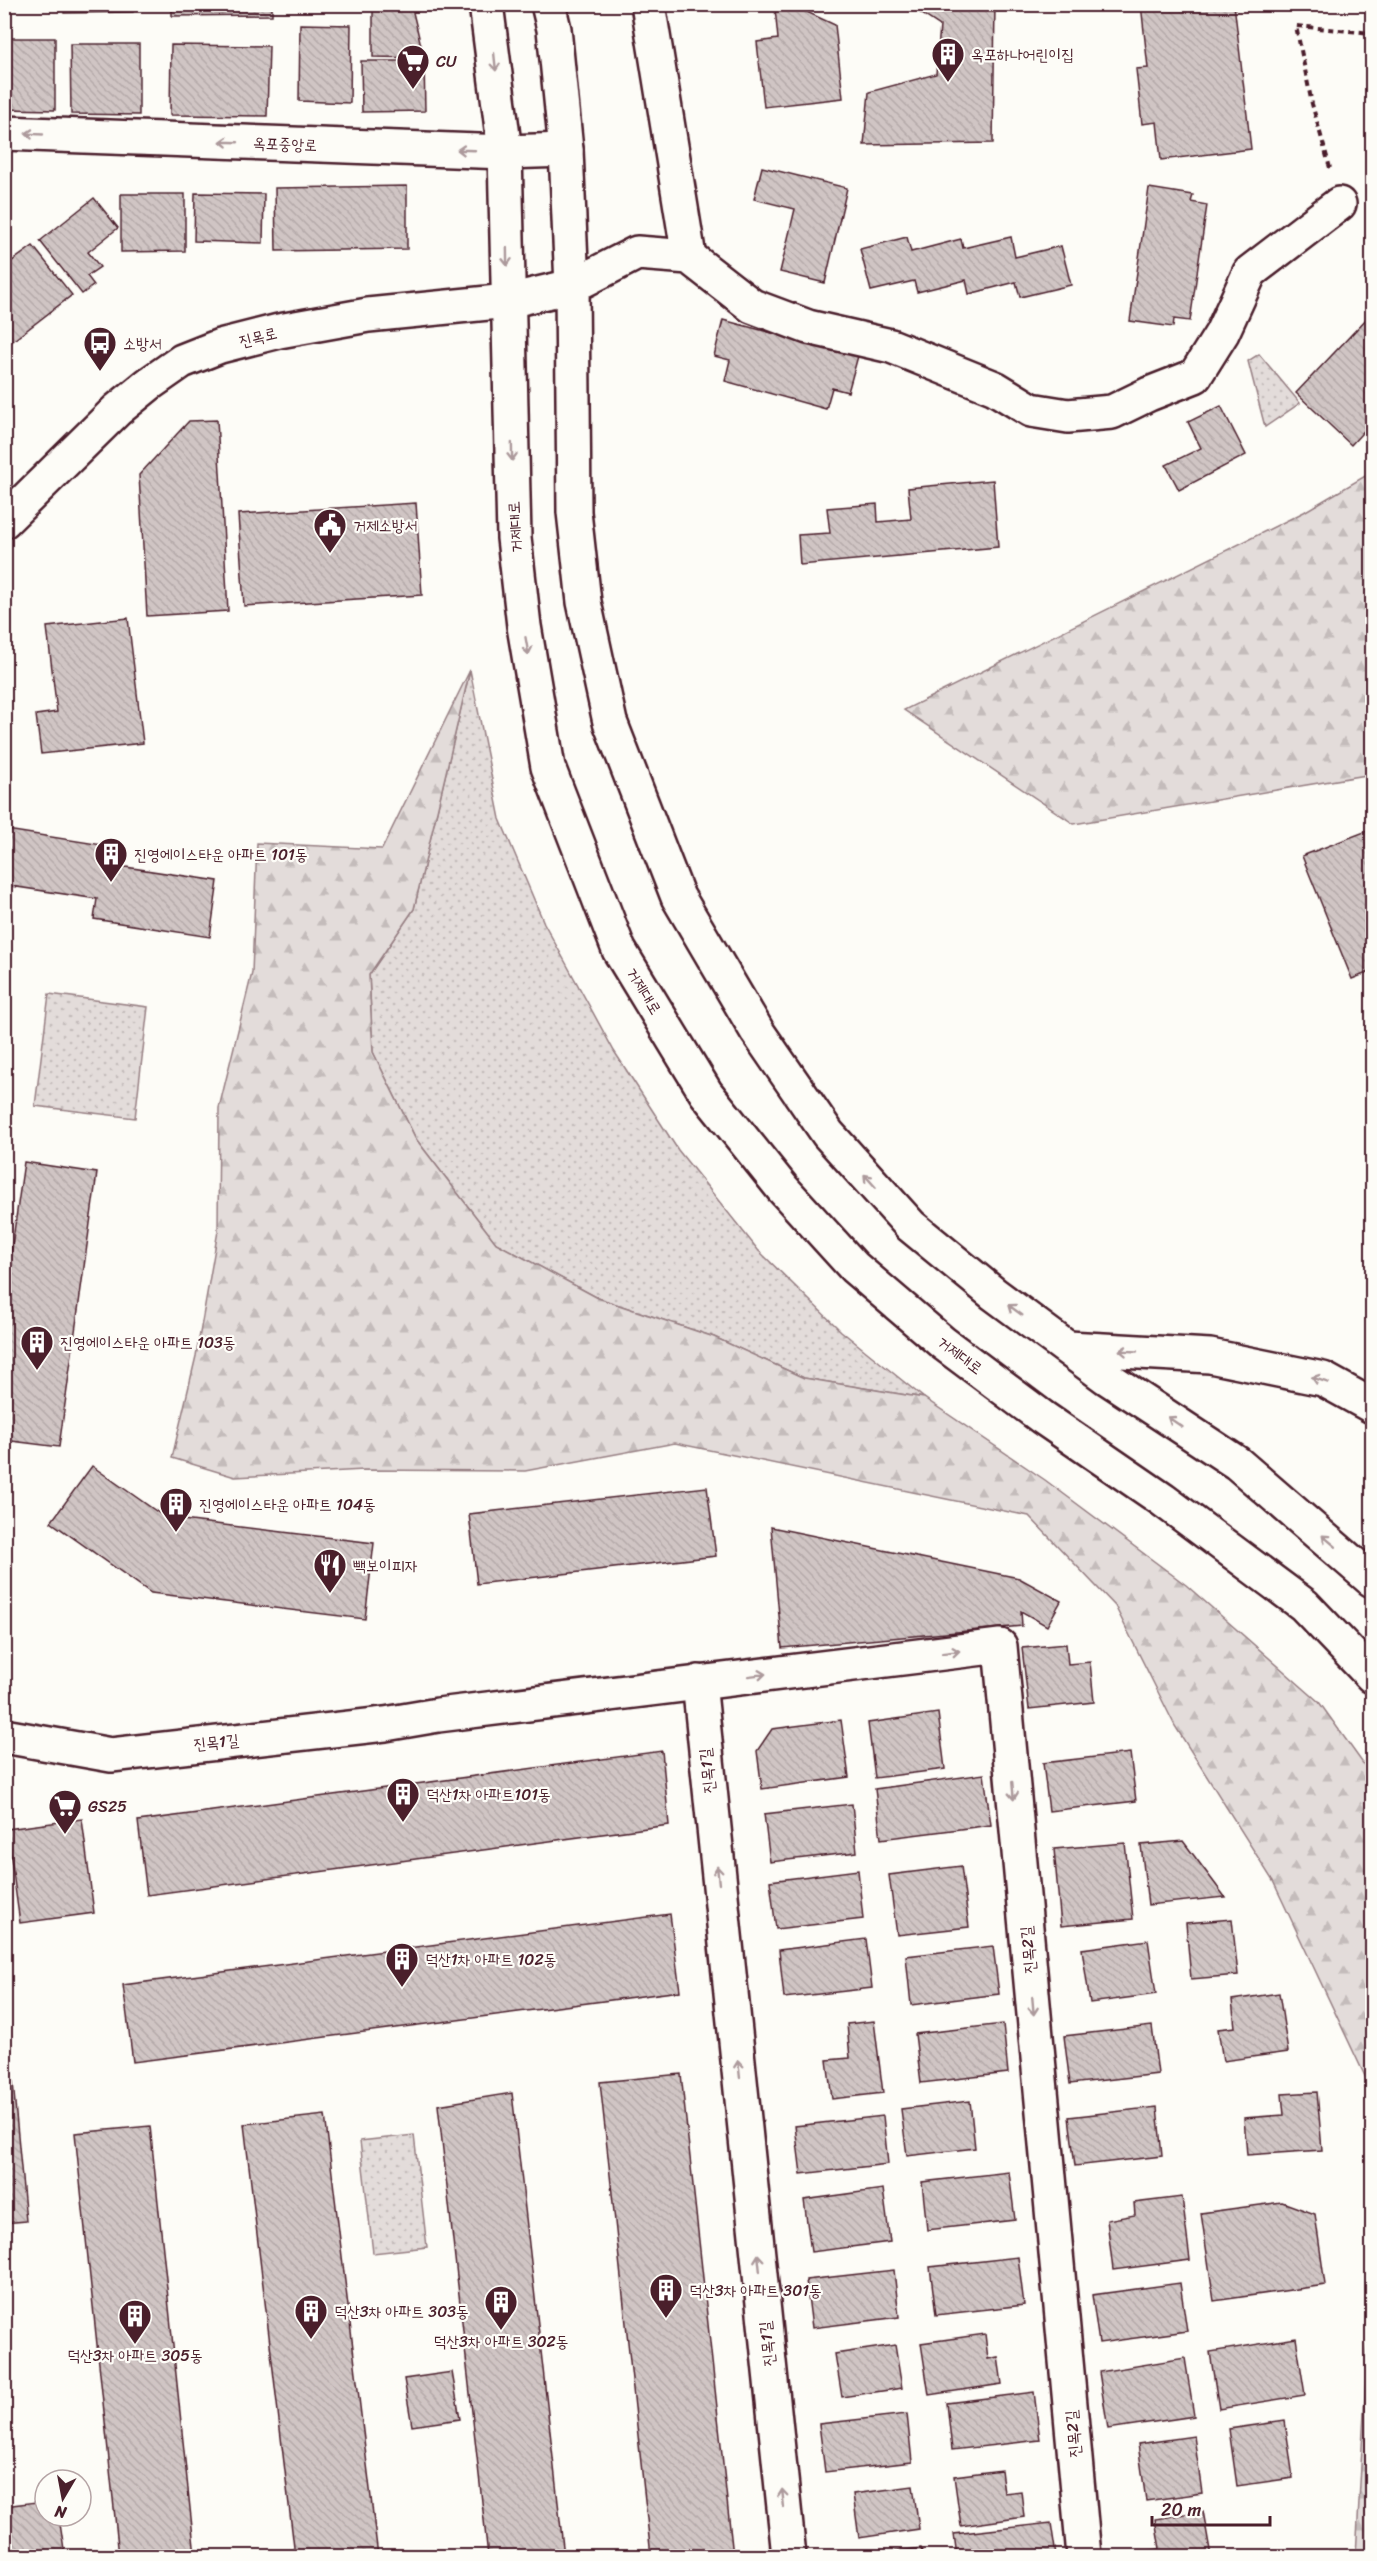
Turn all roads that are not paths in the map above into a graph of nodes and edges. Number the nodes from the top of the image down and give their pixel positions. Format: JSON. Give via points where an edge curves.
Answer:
{"nodes":[{"id":1,"x":486,"y":4,"type":"edge"},
{"id":2,"x":548,"y":4,"type":"edge"},
{"id":3,"x":648,"y":4,"type":"edge"},
{"id":4,"x":4,"y":133,"type":"edge"},
{"id":5,"x":566,"y":150,"type":"junction"},
{"id":6,"x":505,"y":152,"type":"junction"},
{"id":7,"x":1339,"y":204,"type":"road end"},
{"id":8,"x":689,"y":257,"type":"junction"},
{"id":9,"x":572,"y":286,"type":"junction"},
{"id":10,"x":508,"y":301,"type":"junction"},
{"id":11,"x":4,"y":521,"type":"edge"},
{"id":12,"x":1068,"y":1348,"type":"junction"},
{"id":13,"x":1372,"y":1406,"type":"edge"},
{"id":14,"x":1372,"y":1580,"type":"edge"},
{"id":15,"x":1372,"y":1676,"type":"edge"},
{"id":16,"x":699,"y":1682,"type":"junction"},
{"id":17,"x":4,"y":1736,"type":"edge"},
{"id":18,"x":789,"y":2556,"type":"edge"},
{"id":19,"x":1084,"y":2556,"type":"edge"}],
"edges":[{"from":1,"to":6,"type":"street","name":"거제대로","one_way":true},
{"from":2,"to":5,"type":"street"},
{"from":3,"to":8,"type":"street"},
{"from":6,"to":4,"type":"street","name":"옥포중앙로","one_way":true},
{"from":5,"to":6,"type":"street","name":"옥포중앙로"},
{"from":5,"to":9,"type":"street"},
{"from":6,"to":10,"type":"street","name":"거제대로","one_way":true},
{"from":7,"to":8,"type":"street","via":[[1250,272],[1222,333],[1196,376],[1112,412],[1068,416],[1031,410],[995,388],[891,346],[808,327],[752,306]]},
{"from":8,"to":9,"type":"street","name":"진목로","via":[[637,253]]},
{"from":9,"to":10,"type":"street","name":"진목로"},
{"from":12,"to":9,"type":"street","one_way":true,"via":[[911,1226],[828,1134],[757,1031],[678,897],[610,722],[584,602],[574,512]]},
{"from":10,"to":11,"type":"street","name":"진목로","via":[[368,315],[279,331],[220,346],[182,361],[117,410]]},
{"from":10,"to":15,"type":"street","name":"거제대로","one_way":true,"via":[[514,537],[524,626],[548,767],[619,950],[706,1094],[783,1189],[854,1267],[943,1343],[1304,1605]]},
{"from":13,"to":12,"type":"street","one_way":true,"via":[[1323,1379],[1210,1356]]},
{"from":14,"to":12,"type":"street","one_way":true,"via":[[1237,1463]]},
{"from":16,"to":17,"type":"street","name":"진목1길","via":[[386,1724],[111,1755]]},
{"from":18,"to":16,"type":"street","name":"진목1길","one_way":true},
{"from":16,"to":19,"type":"street","name":"진목2길","one_way":true,"via":[[1000,1646]]}]}
